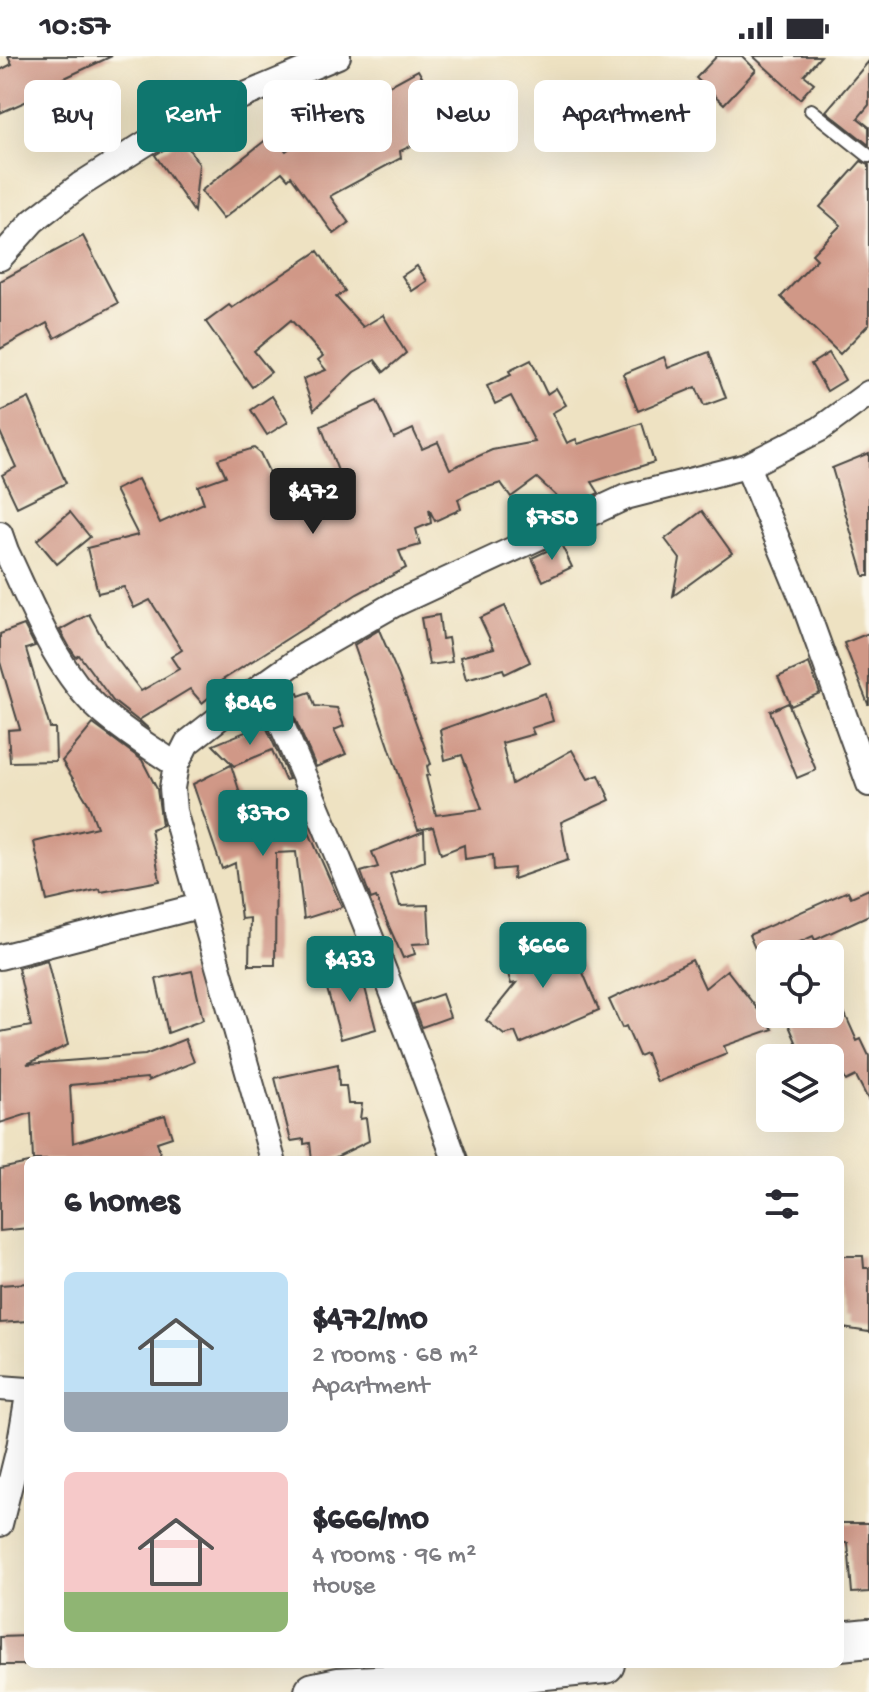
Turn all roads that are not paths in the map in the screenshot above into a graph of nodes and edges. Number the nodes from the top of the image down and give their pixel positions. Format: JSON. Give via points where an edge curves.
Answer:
{"nodes":[{"id":1,"x":338,"y":56,"type":"edge"},
{"id":2,"x":811,"y":110,"type":"dead end"},
{"id":3,"x":869,"y":156,"type":"edge"},
{"id":4,"x":0,"y":258,"type":"edge"},
{"id":5,"x":869,"y":393,"type":"edge"},
{"id":6,"x":747,"y":466,"type":"junction"},
{"id":7,"x":0,"y":534,"type":"edge"},
{"id":8,"x":264,"y":684,"type":"junction"},
{"id":9,"x":176,"y":765,"type":"junction"},
{"id":10,"x":869,"y":784,"type":"edge"},
{"id":11,"x":199,"y":906,"type":"junction"},
{"id":12,"x":0,"y":957,"type":"edge"},
{"id":13,"x":272,"y":1156,"type":"edge"},
{"id":14,"x":454,"y":1156,"type":"edge"},
{"id":15,"x":0,"y":1388,"type":"edge"},
{"id":16,"x":24,"y":1392,"type":"edge"},
{"id":17,"x":24,"y":1417,"type":"edge"},
{"id":18,"x":0,"y":1524,"type":"edge"},
{"id":19,"x":869,"y":1638,"type":"edge"},
{"id":20,"x":844,"y":1641,"type":"edge"},
{"id":21,"x":591,"y":1668,"type":"edge"},
{"id":22,"x":330,"y":1681,"type":"edge"},
{"id":23,"x":546,"y":1681,"type":"edge"}],
"edges":[{"from":1,"to":4,"type":"street","via":[[151,140],[33,221]]},
{"from":2,"to":3,"type":"lane"},
{"from":5,"to":6,"type":"street","via":[[820,429]]},
{"from":6,"to":8,"type":"street","via":[[626,497],[552,529],[393,605]]},
{"from":6,"to":10,"type":"street"},
{"from":7,"to":9,"type":"street","via":[[62,663],[81,690],[123,729]]},
{"from":8,"to":9,"type":"street","via":[[187,743]]},
{"from":8,"to":14,"type":"street","via":[[348,878]]},
{"from":9,"to":11,"type":"street","via":[[174,811]]},
{"from":11,"to":12,"type":"street"},
{"from":11,"to":13,"type":"street"},
{"from":15,"to":16,"type":"street"},
{"from":17,"to":18,"type":"street"},
{"from":19,"to":20,"type":"main road"},
{"from":21,"to":23,"type":"main road"},
{"from":22,"to":23,"type":"main road"}]}
